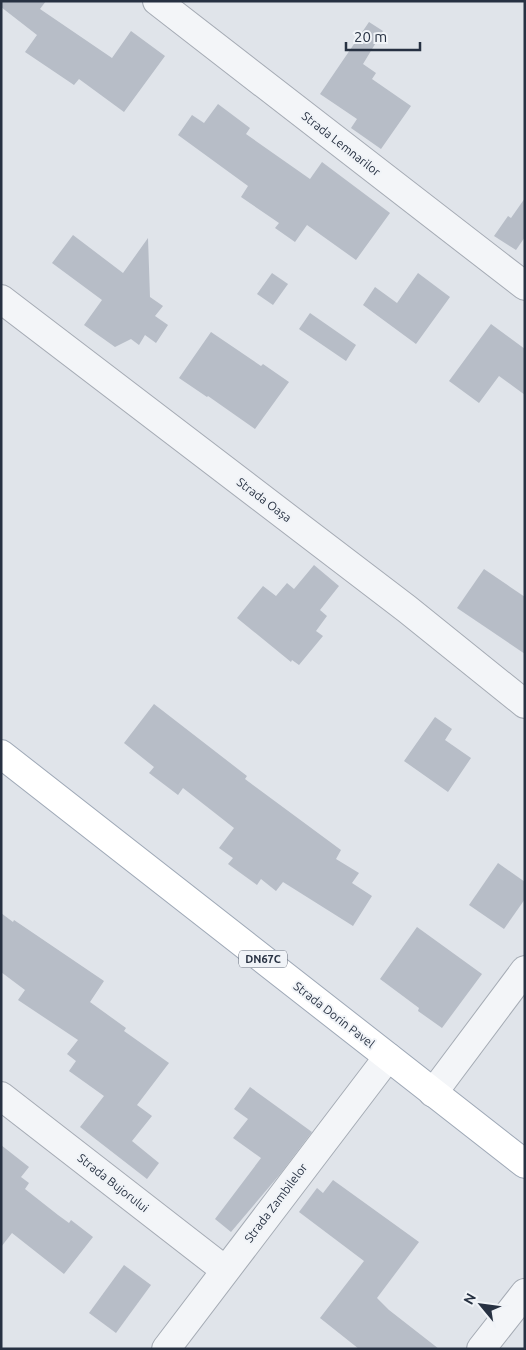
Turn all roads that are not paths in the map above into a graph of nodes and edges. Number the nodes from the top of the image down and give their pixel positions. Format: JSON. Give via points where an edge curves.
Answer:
{"nodes":[{"id":1,"x":157,"y":1,"type":"edge"},
{"id":2,"x":525,"y":286,"type":"edge"},
{"id":3,"x":1,"y":299,"type":"edge"},
{"id":4,"x":525,"y":704,"type":"edge"},
{"id":5,"x":1,"y":754,"type":"edge"},
{"id":6,"x":525,"y":970,"type":"edge"},
{"id":7,"x":388,"y":1057,"type":"junction"},
{"id":8,"x":433,"y":1093,"type":"junction"},
{"id":9,"x":1,"y":1096,"type":"edge"},
{"id":10,"x":525,"y":1164,"type":"edge"},
{"id":11,"x":225,"y":1270,"type":"junction"},
{"id":12,"x":525,"y":1293,"type":"edge"},
{"id":13,"x":166,"y":1349,"type":"edge"},
{"id":14,"x":481,"y":1349,"type":"edge"}],
"edges":[{"from":1,"to":2,"type":"street","name":"Strada Lemnarilor"},
{"from":3,"to":4,"type":"street","name":"Strada Oașa","via":[[407,609]]},
{"from":5,"to":7,"type":"main road","name":"Strada Dorin Pavel","number":"DN67C"},
{"from":6,"to":8,"type":"street"},
{"from":7,"to":8,"type":"main road","name":"Strada Dorin Pavel","number":"DN67C"},
{"from":7,"to":11,"type":"street","name":"Strada Zambilelor"},
{"from":8,"to":10,"type":"main road","name":"Strada Dorin Pavel","number":"DN67C"},
{"from":9,"to":11,"type":"street","name":"Strada Bujorului"},
{"from":11,"to":13,"type":"street","name":"Strada Zambilelor"},
{"from":12,"to":14,"type":"street"}]}
